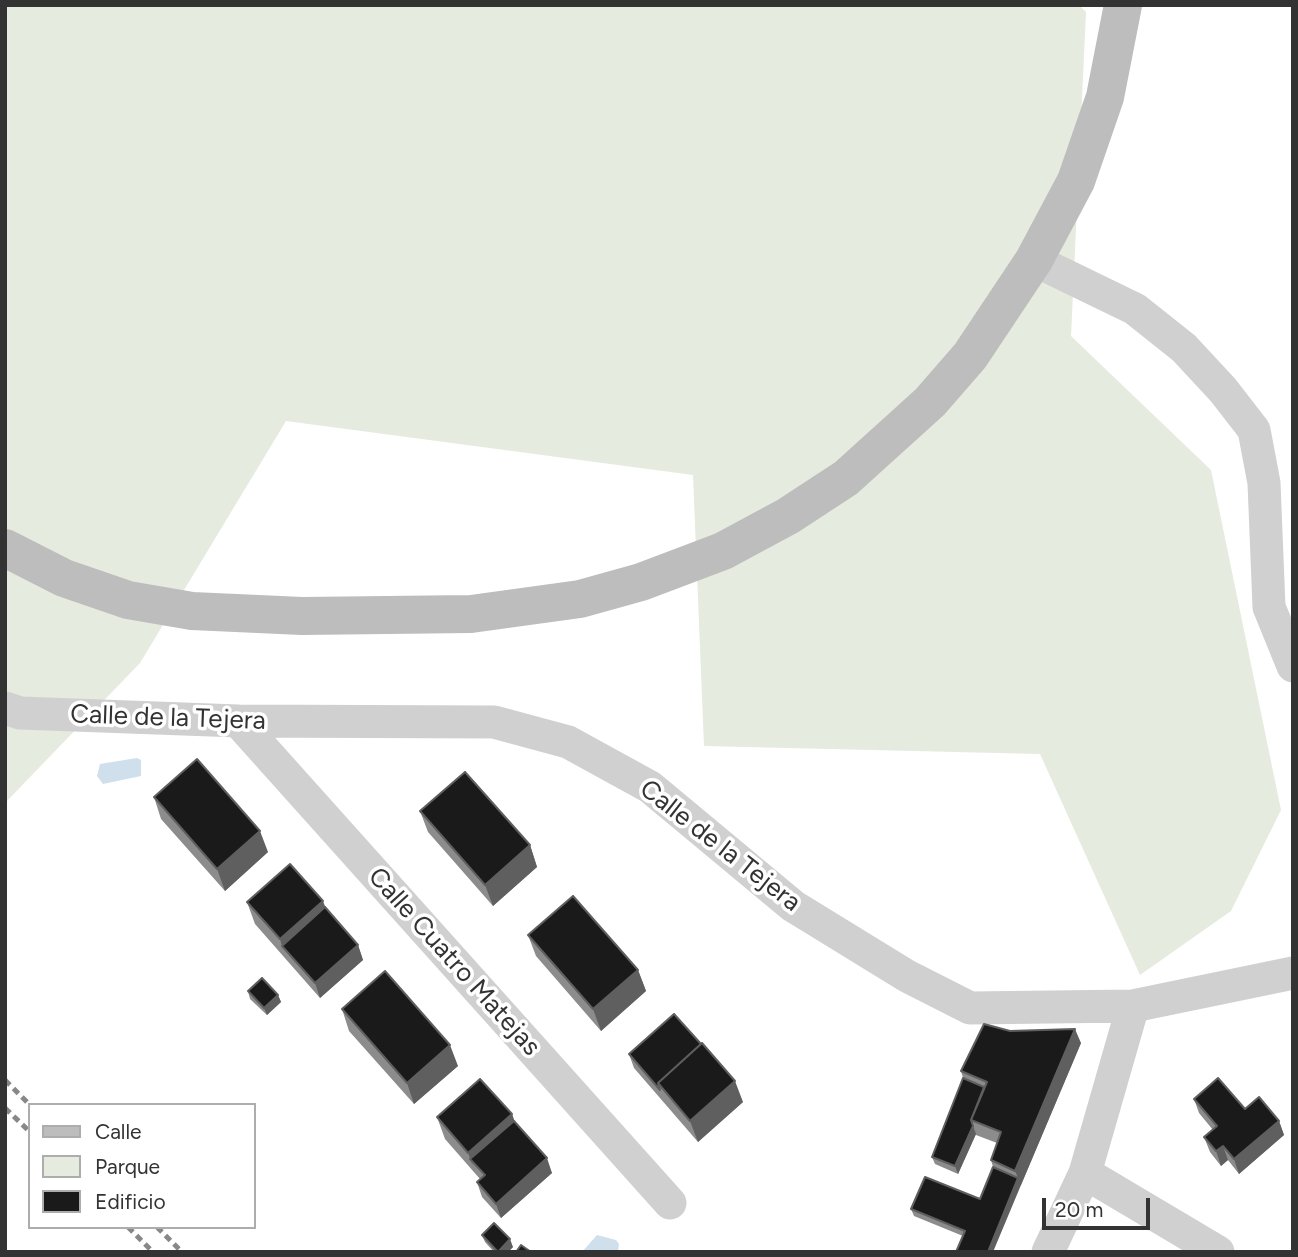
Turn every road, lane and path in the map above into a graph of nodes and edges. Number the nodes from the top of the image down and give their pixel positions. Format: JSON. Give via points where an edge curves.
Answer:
{"nodes":[{"id":1,"x":1123,"y":5,"type":"edge"},
{"id":2,"x":1034,"y":260,"type":"junction"},
{"id":3,"x":5,"y":548,"type":"edge"},
{"id":4,"x":1293,"y":666,"type":"edge"},
{"id":5,"x":5,"y":708,"type":"edge"},
{"id":6,"x":238,"y":722,"type":"junction"},
{"id":7,"x":1293,"y":973,"type":"edge"},
{"id":8,"x":1133,"y":1006,"type":"junction"},
{"id":9,"x":1085,"y":1172,"type":"junction"},
{"id":10,"x":670,"y":1203,"type":"dead end"},
{"id":11,"x":1048,"y":1252,"type":"edge"},
{"id":12,"x":1218,"y":1252,"type":"edge"}],
"edges":[{"from":1,"to":2,"type":"main road","via":[[1105,97],[1080,169]]},
{"from":2,"to":3,"type":"main road","via":[[962,365],[930,402],[846,478],[723,551],[641,583],[580,599],[471,614],[224,614],[162,607],[98,592]]},
{"from":2,"to":4,"type":"street","via":[[1135,309],[1184,348],[1254,430],[1264,483],[1269,607]]},
{"from":5,"to":6,"type":"street","name":"Calle de la Tejera","via":[[20,713]]},
{"from":6,"to":8,"type":"street","name":"Calle de la Tejera","via":[[494,722],[568,742],[650,787],[793,906],[906,976],[970,1008]]},
{"from":6,"to":10,"type":"street","name":"Calle Cuatro Matejas"},
{"from":7,"to":8,"type":"street","name":"Calle de la Tejera"},
{"from":8,"to":9,"type":"street"},
{"from":9,"to":11,"type":"street"},
{"from":9,"to":12,"type":"street"}]}
